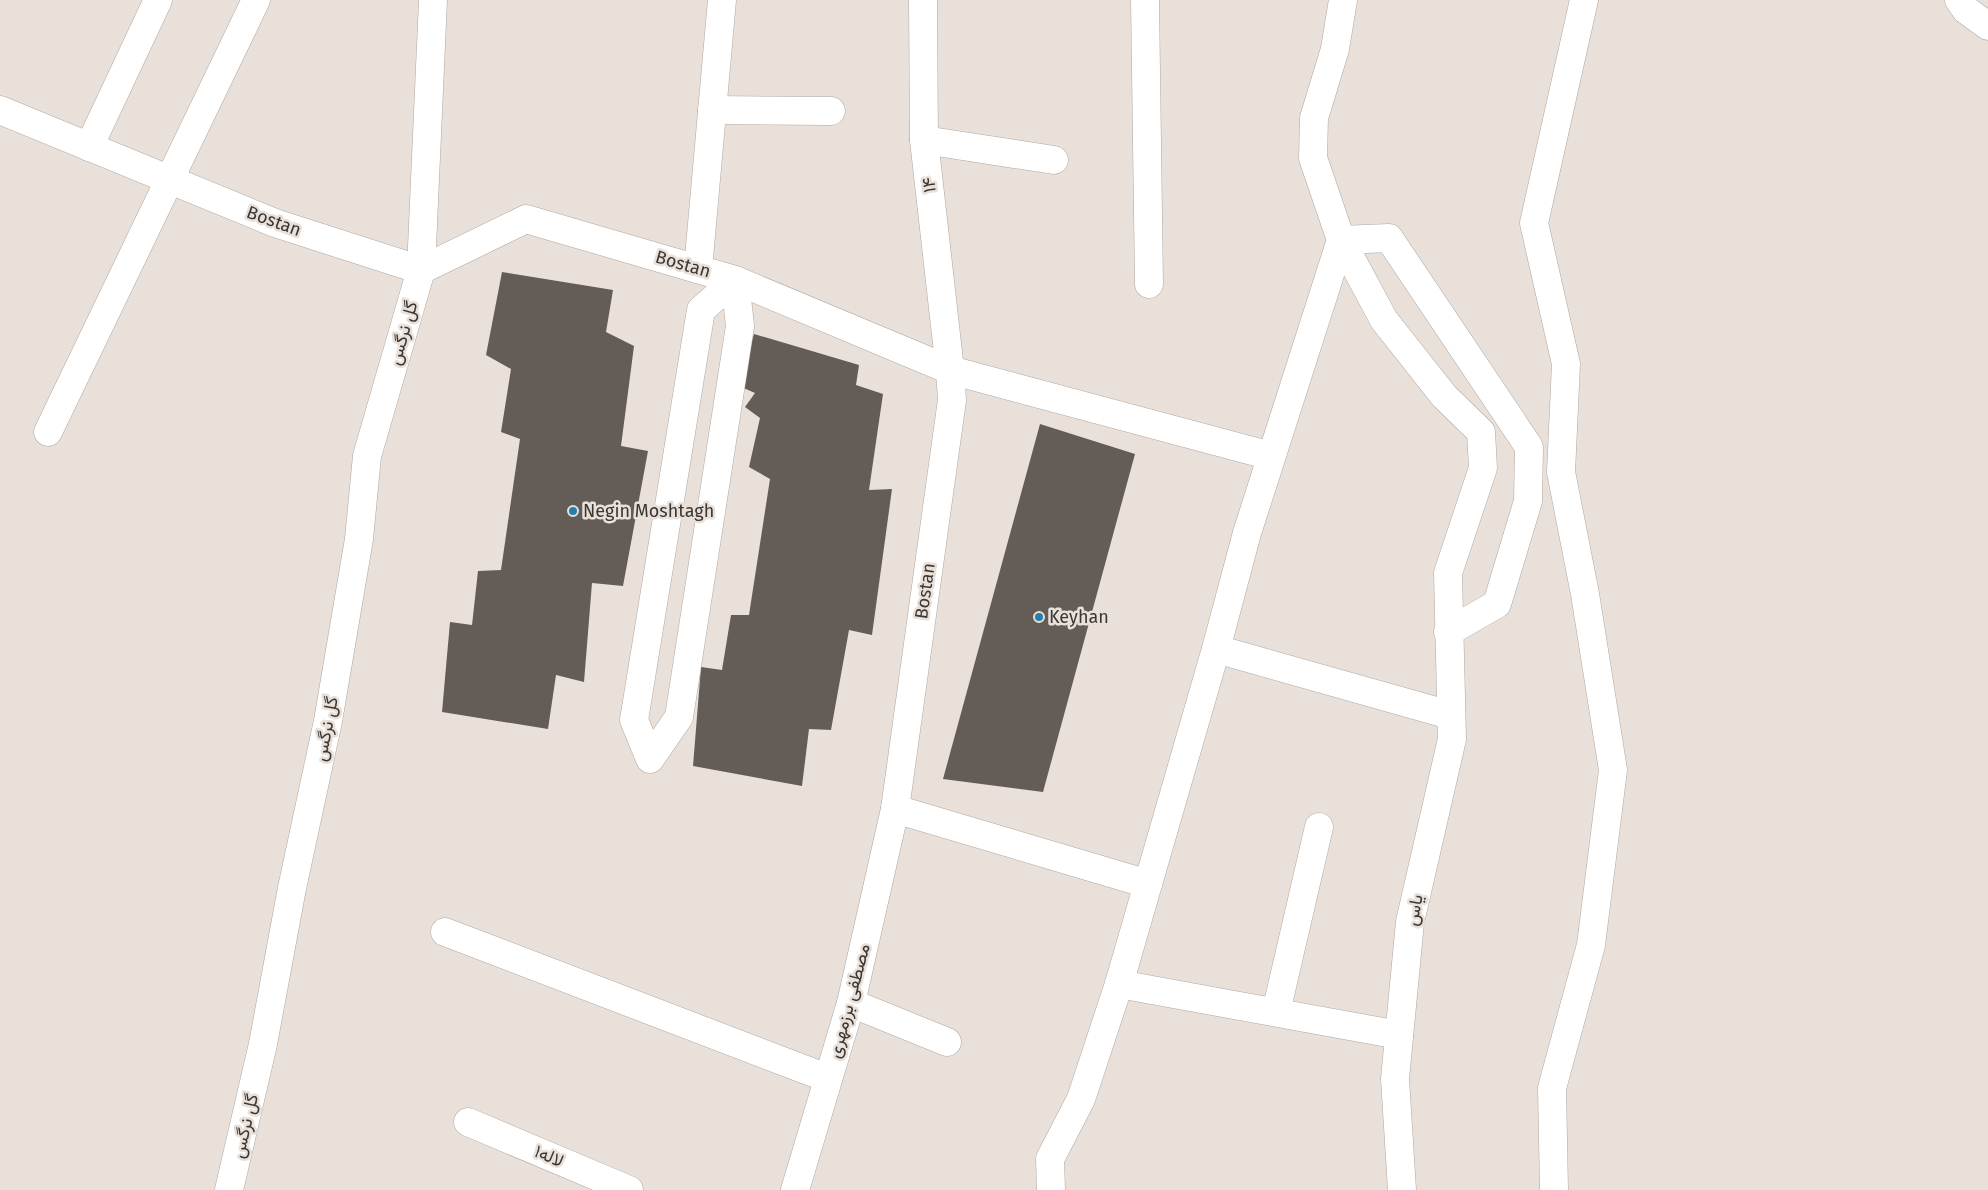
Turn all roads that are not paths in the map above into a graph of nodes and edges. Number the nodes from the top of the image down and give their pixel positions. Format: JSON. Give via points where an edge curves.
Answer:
{"nodes":[{"id":1,"x":158,"y":0,"type":"edge"},
{"id":2,"x":256,"y":0,"type":"edge"},
{"id":3,"x":433,"y":0,"type":"edge"},
{"id":4,"x":722,"y":0,"type":"edge"},
{"id":5,"x":923,"y":0,"type":"edge"},
{"id":6,"x":1145,"y":0,"type":"edge"},
{"id":7,"x":1344,"y":0,"type":"edge"},
{"id":8,"x":1584,"y":0,"type":"edge"},
{"id":9,"x":1959,"y":0,"type":"edge"},
{"id":10,"x":1988,"y":26,"type":"edge"},
{"id":11,"x":712,"y":110,"type":"junction"},
{"id":12,"x":831,"y":111,"type":"dead end"},
{"id":13,"x":2,"y":117,"type":"edge"},
{"id":14,"x":924,"y":140,"type":"junction"},
{"id":15,"x":89,"y":147,"type":"junction"},
{"id":16,"x":1054,"y":160,"type":"dead end"},
{"id":17,"x":171,"y":181,"type":"junction"},
{"id":18,"x":1341,"y":240,"type":"junction"},
{"id":19,"x":698,"y":269,"type":"junction"},
{"id":20,"x":421,"y":270,"type":"junction"},
{"id":21,"x":735,"y":280,"type":"junction"},
{"id":22,"x":1149,"y":284,"type":"dead end"},
{"id":23,"x":950,"y":370,"type":"junction"},
{"id":24,"x":48,"y":432,"type":"dead end"},
{"id":25,"x":1529,"y":447,"type":"junction"},
{"id":26,"x":1272,"y":456,"type":"junction"},
{"id":27,"x":1561,"y":472,"type":"junction"},
{"id":28,"x":1448,"y":632,"type":"junction"},
{"id":29,"x":1216,"y":649,"type":"junction"},
{"id":30,"x":1450,"y":715,"type":"junction"},
{"id":31,"x":895,"y":809,"type":"junction"},
{"id":32,"x":1319,"y":827,"type":"dead end"},
{"id":33,"x":1148,"y":884,"type":"junction"},
{"id":34,"x":445,"y":932,"type":"dead end"},
{"id":35,"x":1119,"y":984,"type":"junction"},
{"id":36,"x":851,"y":1003,"type":"junction"},
{"id":37,"x":1276,"y":1012,"type":"junction"},
{"id":38,"x":1400,"y":1035,"type":"junction"},
{"id":39,"x":947,"y":1042,"type":"dead end"},
{"id":40,"x":827,"y":1078,"type":"junction"},
{"id":41,"x":468,"y":1122,"type":"dead end"},
{"id":42,"x":237,"y":1187,"type":"edge"},
{"id":43,"x":629,"y":1190,"type":"edge"},
{"id":44,"x":795,"y":1190,"type":"edge"},
{"id":45,"x":1051,"y":1190,"type":"edge"},
{"id":46,"x":1402,"y":1190,"type":"edge"},
{"id":47,"x":1554,"y":1190,"type":"edge"}],
"edges":[{"from":1,"to":15,"type":"street"},
{"from":2,"to":17,"type":"street"},
{"from":3,"to":20,"type":"street","name":"گل نرگس"},
{"from":4,"to":11,"type":"street"},
{"from":5,"to":14,"type":"street","name":"۱۴"},
{"from":6,"to":22,"type":"street"},
{"from":7,"to":18,"type":"street","name":"یاس","via":[[1314,118],[1313,158]]},
{"from":8,"to":27,"type":"street","via":[[1534,222],[1566,364]]},
{"from":9,"to":10,"type":"street","via":[[1966,10]]},
{"from":11,"to":12,"type":"street"},
{"from":11,"to":19,"type":"street"},
{"from":13,"to":15,"type":"street","name":"Bostan"},
{"from":14,"to":16,"type":"street"},
{"from":14,"to":23,"type":"street","name":"۱۴"},
{"from":15,"to":17,"type":"street","name":"Bostan"},
{"from":17,"to":20,"type":"street","name":"Bostan","via":[[275,224]]},
{"from":17,"to":24,"type":"street"},
{"from":18,"to":25,"type":"street","via":[[1389,238]]},
{"from":18,"to":26,"type":"street"},
{"from":18,"to":28,"type":"street","name":"یاس","via":[[1384,320],[1444,396],[1481,432],[1482,468],[1448,572]]},
{"from":19,"to":20,"type":"street","name":"Bostan","via":[[526,219]]},
{"from":19,"to":21,"type":"street","name":"Bostan"},
{"from":20,"to":42,"type":"street","name":"گل نرگس","via":[[367,456],[358,539],[328,721],[292,888]]},
{"from":21,"to":21,"type":"street","via":[[701,310],[634,720],[650,759],[679,717],[740,326]]},
{"from":21,"to":23,"type":"street","name":"Bostan"},
{"from":23,"to":26,"type":"street"},
{"from":23,"to":31,"type":"street","name":"Bostan","via":[[952,400]]},
{"from":25,"to":27,"type":"street"},
{"from":25,"to":28,"type":"street","via":[[1528,501],[1497,604]]},
{"from":26,"to":29,"type":"street","via":[[1247,533]]},
{"from":27,"to":47,"type":"street","via":[[1586,594],[1613,770],[1591,945],[1552,1088]]},
{"from":28,"to":30,"type":"street","name":"یاس"},
{"from":29,"to":30,"type":"street"},
{"from":29,"to":33,"type":"street"},
{"from":30,"to":38,"type":"street","name":"یاس","via":[[1452,739],[1410,922]]},
{"from":31,"to":33,"type":"street"},
{"from":31,"to":36,"type":"street","name":"مصطفی برزمهری"},
{"from":32,"to":37,"type":"street"},
{"from":33,"to":35,"type":"street"},
{"from":34,"to":40,"type":"street"},
{"from":35,"to":37,"type":"street"},
{"from":35,"to":45,"type":"street","via":[[1081,1099],[1050,1159]]},
{"from":36,"to":39,"type":"street"},
{"from":36,"to":40,"type":"street","name":"مصطفی برزمهری"},
{"from":37,"to":38,"type":"street"},
{"from":38,"to":46,"type":"street","name":"یاس","via":[[1396,1080]]},
{"from":40,"to":44,"type":"street","name":"مصطفی برزمهری"},
{"from":41,"to":43,"type":"street","name":"لاله۱"}]}
